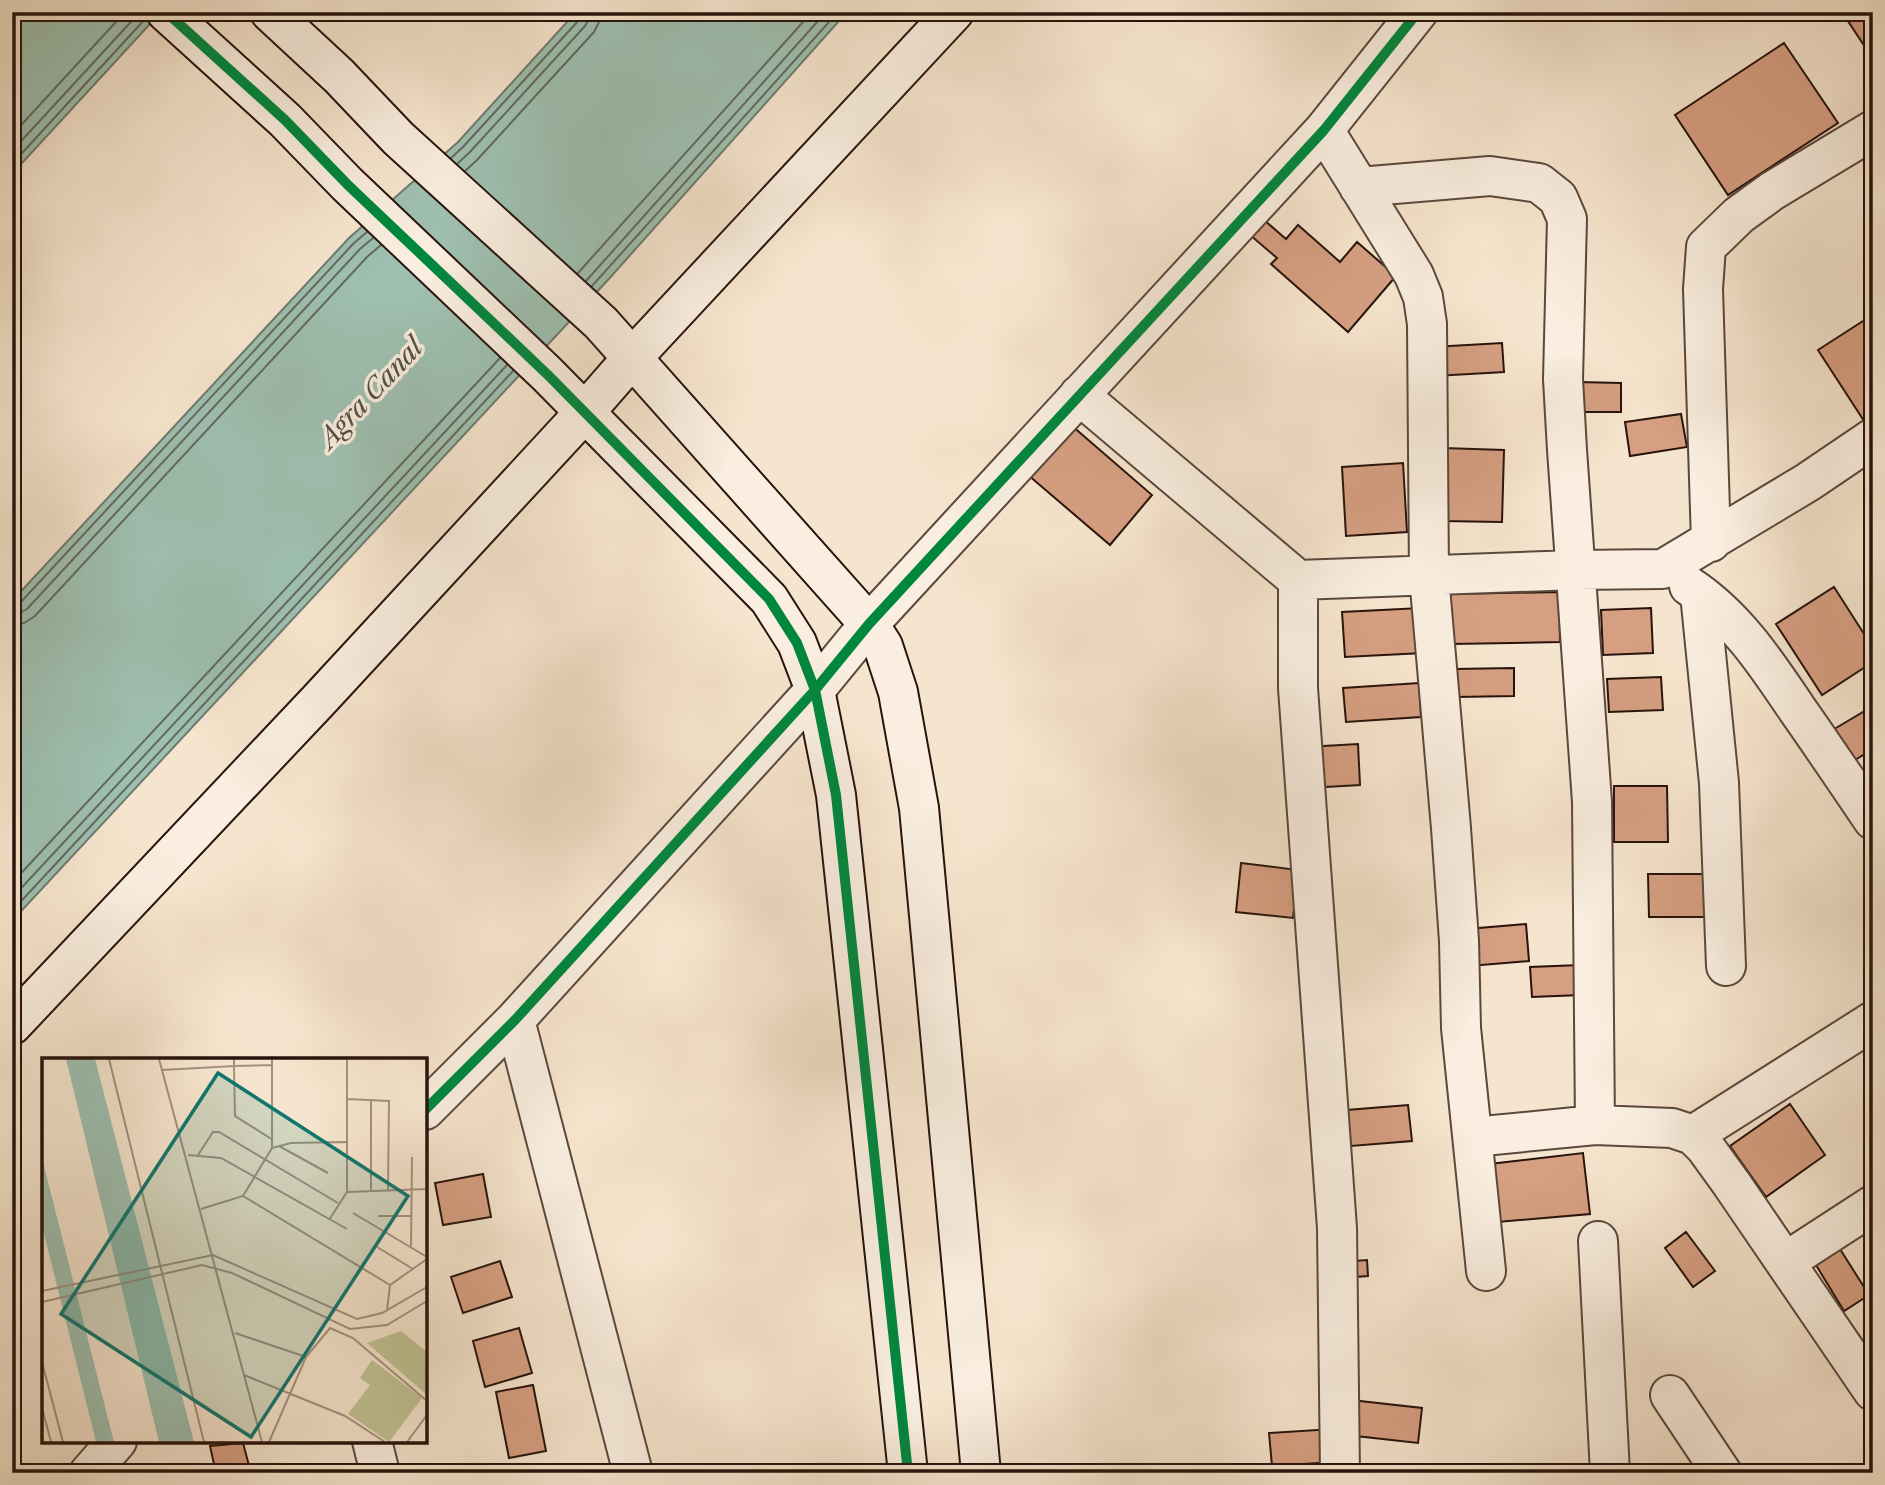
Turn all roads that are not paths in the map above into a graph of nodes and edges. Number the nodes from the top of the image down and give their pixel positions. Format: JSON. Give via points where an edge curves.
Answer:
{"nodes":[{"id":1,"x":166,"y":12,"type":"edge"},
{"id":2,"x":270,"y":12,"type":"edge"},
{"id":3,"x":954,"y":12,"type":"edge"},
{"id":4,"x":1418,"y":12,"type":"edge"},
{"id":5,"x":1324,"y":130,"type":"junction"},
{"id":6,"x":1873,"y":130,"type":"edge"},
{"id":7,"x":1359,"y":187,"type":"junction"},
{"id":8,"x":633,"y":357,"type":"junction"},
{"id":9,"x":1079,"y":395,"type":"junction"},
{"id":10,"x":585,"y":412,"type":"junction"},
{"id":11,"x":1873,"y":438,"type":"edge"},
{"id":12,"x":1711,"y":542,"type":"junction"},
{"id":13,"x":1663,"y":569,"type":"junction"},
{"id":14,"x":1576,"y":570,"type":"junction"},
{"id":15,"x":1429,"y":576,"type":"junction"},
{"id":16,"x":1298,"y":580,"type":"junction"},
{"id":17,"x":1700,"y":594,"type":"junction"},
{"id":18,"x":869,"y":624,"type":"junction"},
{"id":19,"x":816,"y":690,"type":"junction"},
{"id":20,"x":1873,"y":820,"type":"edge"},
{"id":21,"x":1727,"y":966,"type":"dead end"},
{"id":22,"x":515,"y":1020,"type":"junction"},
{"id":23,"x":1873,"y":1021,"type":"edge"},
{"id":24,"x":12,"y":1025,"type":"edge"},
{"id":25,"x":427,"y":1108,"type":"edge"},
{"id":26,"x":1595,"y":1125,"type":"junction"},
{"id":27,"x":1693,"y":1135,"type":"junction"},
{"id":28,"x":1473,"y":1137,"type":"junction"},
{"id":29,"x":1873,"y":1205,"type":"edge"},
{"id":30,"x":1598,"y":1241,"type":"dead end"},
{"id":31,"x":1785,"y":1262,"type":"junction"},
{"id":32,"x":1486,"y":1271,"type":"dead end"},
{"id":33,"x":1860,"y":1346,"type":"edge"},
{"id":34,"x":1873,"y":1391,"type":"edge"},
{"id":35,"x":1670,"y":1395,"type":"dead end"},
{"id":36,"x":115,"y":1443,"type":"edge"},
{"id":37,"x":372,"y":1443,"type":"edge"},
{"id":38,"x":89,"y":1473,"type":"edge"},
{"id":39,"x":380,"y":1473,"type":"edge"},
{"id":40,"x":633,"y":1473,"type":"edge"},
{"id":41,"x":908,"y":1473,"type":"edge"},
{"id":42,"x":981,"y":1473,"type":"edge"},
{"id":43,"x":1340,"y":1473,"type":"edge"},
{"id":44,"x":1610,"y":1473,"type":"edge"},
{"id":45,"x":1722,"y":1473,"type":"edge"}],
"edges":[{"from":1,"to":10,"type":"street","via":[[285,120]]},
{"from":2,"to":8,"type":"street"},
{"from":3,"to":8,"type":"street"},
{"from":4,"to":5,"type":"street"},
{"from":5,"to":7,"type":"street"},
{"from":5,"to":9,"type":"street"},
{"from":6,"to":12,"type":"street","via":[[1772,191],[1706,247],[1703,289]]},
{"from":7,"to":14,"type":"street","via":[[1490,176],[1539,183],[1558,198],[1567,219],[1563,380]]},
{"from":7,"to":15,"type":"street","via":[[1423,297]]},
{"from":8,"to":10,"type":"street"},
{"from":8,"to":18,"type":"street"},
{"from":9,"to":16,"type":"street"},
{"from":9,"to":18,"type":"street"},
{"from":10,"to":19,"type":"street","via":[[769,599],[797,643]]},
{"from":10,"to":24,"type":"street"},
{"from":11,"to":12,"type":"street"},
{"from":12,"to":13,"type":"street"},
{"from":13,"to":14,"type":"street"},
{"from":13,"to":17,"type":"street"},
{"from":14,"to":15,"type":"street"},
{"from":14,"to":26,"type":"street","via":[[1592,802]]},
{"from":15,"to":16,"type":"street"},
{"from":15,"to":28,"type":"street"},
{"from":16,"to":43,"type":"street","via":[[1298,688],[1337,1228]]},
{"from":17,"to":20,"type":"street","via":[[1735,624],[1758,652]]},
{"from":17,"to":21,"type":"street","via":[[1719,782]]},
{"from":18,"to":19,"type":"street"},
{"from":18,"to":42,"type":"street","via":[[883,646],[898,692],[919,808]]},
{"from":19,"to":22,"type":"street"},
{"from":19,"to":41,"type":"street","via":[[836,795]]},
{"from":22,"to":25,"type":"street"},
{"from":22,"to":40,"type":"street"},
{"from":23,"to":27,"type":"street"},
{"from":26,"to":27,"type":"street","via":[[1672,1128]]},
{"from":26,"to":28,"type":"street"},
{"from":27,"to":31,"type":"street"},
{"from":28,"to":32,"type":"street"},
{"from":29,"to":31,"type":"street"},
{"from":30,"to":44,"type":"street"},
{"from":31,"to":33,"type":"street"},
{"from":33,"to":34,"type":"street"},
{"from":35,"to":45,"type":"street"},
{"from":36,"to":38,"type":"street"},
{"from":37,"to":39,"type":"street"}]}
